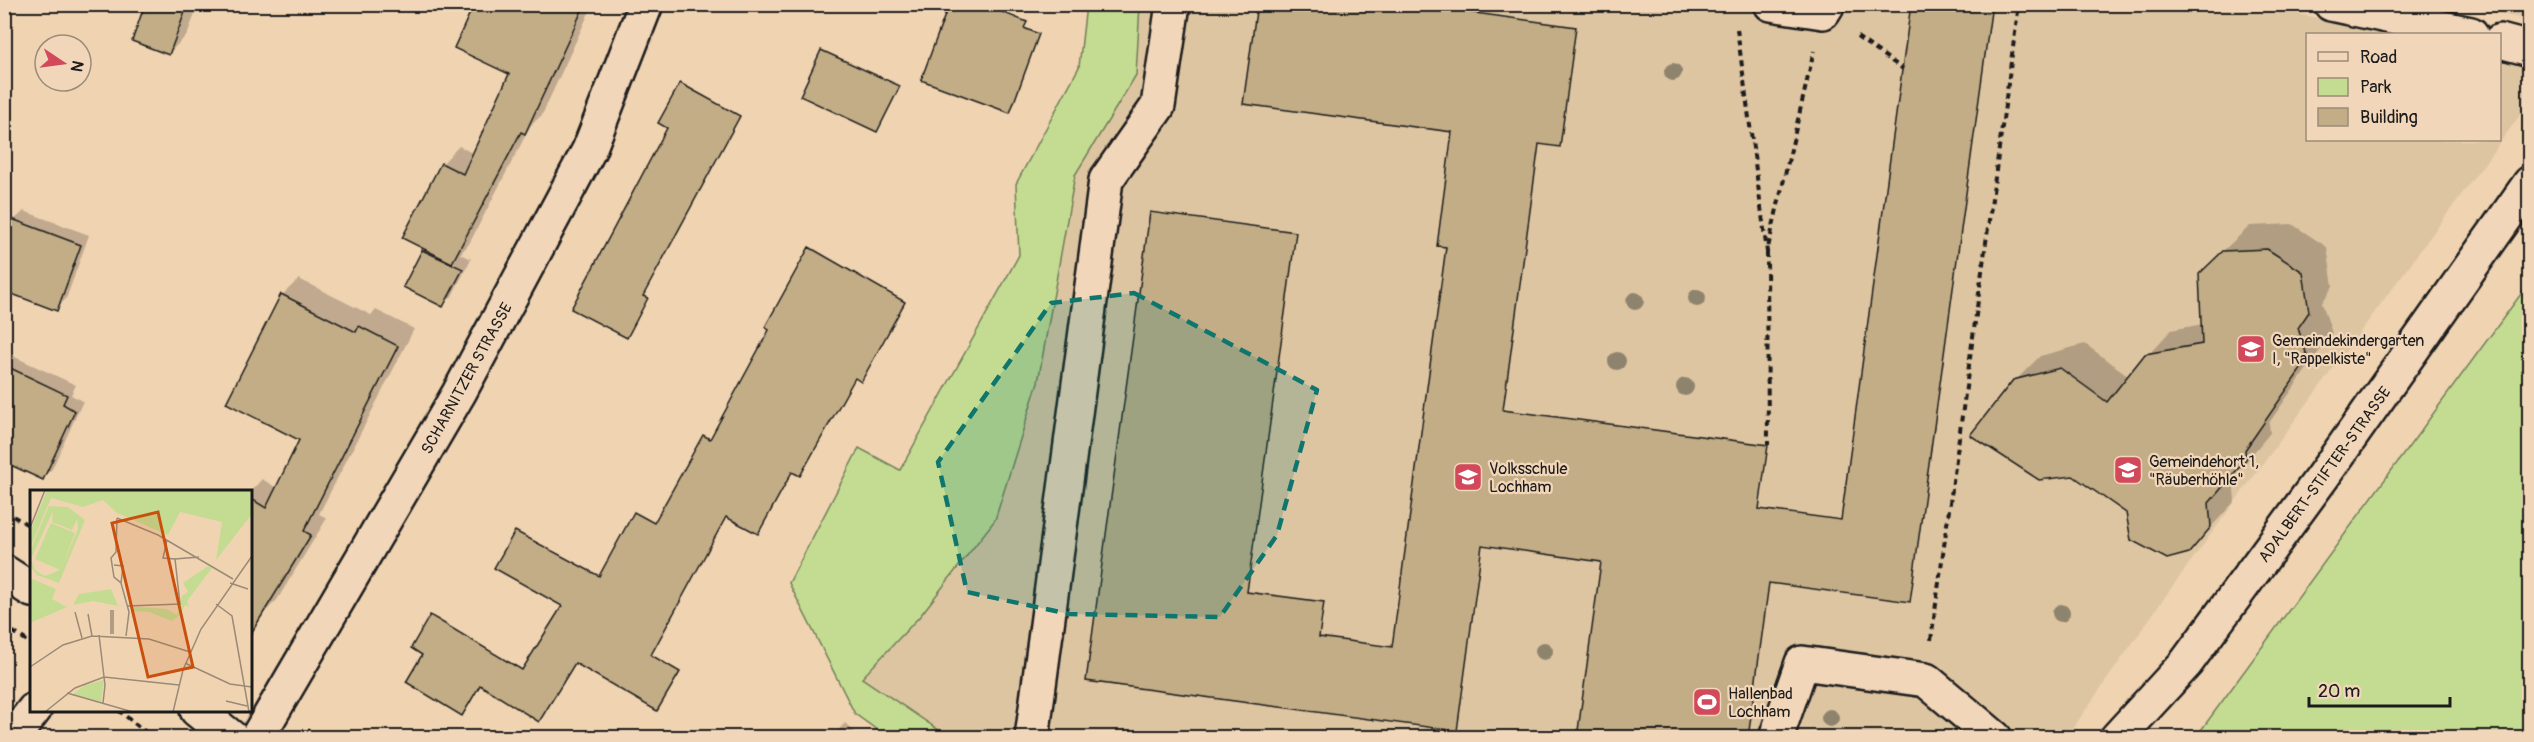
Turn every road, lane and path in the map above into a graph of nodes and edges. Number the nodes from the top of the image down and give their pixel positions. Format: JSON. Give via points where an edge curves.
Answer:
{"nodes":[{"id":1,"x":646,"y":4,"type":"edge"},
{"id":2,"x":1173,"y":4,"type":"edge"},
{"id":3,"x":1772,"y":4,"type":"edge"},
{"id":4,"x":2019,"y":4,"type":"edge"},
{"id":5,"x":2331,"y":4,"type":"edge"},
{"id":6,"x":1825,"y":8,"type":"edge"},
{"id":7,"x":1737,"y":28,"type":"dead end"},
{"id":8,"x":2466,"y":33,"type":"edge"},
{"id":9,"x":2501,"y":41,"type":"edge"},
{"id":10,"x":2529,"y":49,"type":"edge"},
{"id":11,"x":1903,"y":69,"type":"dead end"},
{"id":12,"x":2526,"y":195,"type":"edge"},
{"id":13,"x":1767,"y":252,"type":"junction"},
{"id":14,"x":1768,"y":445,"type":"dead end"},
{"id":15,"x":4,"y":511,"type":"edge"},
{"id":16,"x":30,"y":526,"type":"edge"},
{"id":17,"x":4,"y":572,"type":"edge"},
{"id":18,"x":30,"y":589,"type":"edge"},
{"id":19,"x":4,"y":626,"type":"edge"},
{"id":20,"x":30,"y":643,"type":"edge"},
{"id":21,"x":1926,"y":680,"type":"junction"},
{"id":22,"x":33,"y":712,"type":"edge"},
{"id":23,"x":119,"y":712,"type":"edge"},
{"id":24,"x":198,"y":712,"type":"edge"},
{"id":25,"x":12,"y":738,"type":"edge"},
{"id":26,"x":153,"y":738,"type":"edge"},
{"id":27,"x":232,"y":738,"type":"edge"},
{"id":28,"x":257,"y":738,"type":"edge"},
{"id":29,"x":1032,"y":738,"type":"edge"},
{"id":30,"x":1776,"y":738,"type":"edge"},
{"id":31,"x":1995,"y":738,"type":"edge"},
{"id":32,"x":2117,"y":738,"type":"edge"}],
"edges":[{"from":1,"to":28,"type":"street","name":"SCHARNITZER STRASSE","via":[[589,150],[459,393]]},
{"from":2,"to":29,"type":"street","via":[[1158,106],[1106,180]]},
{"from":3,"to":6,"type":"street"},
{"from":4,"to":21,"type":"path"},
{"from":5,"to":8,"type":"street"},
{"from":6,"to":11,"type":"path"},
{"from":6,"to":13,"type":"path"},
{"from":7,"to":13,"type":"path"},
{"from":9,"to":10,"type":"street"},
{"from":12,"to":32,"type":"street","name":"ADALBERT-STIFTER-STRASSE","via":[[2186,663]]},
{"from":13,"to":14,"type":"path"},
{"from":15,"to":16,"type":"path"},
{"from":17,"to":18,"type":"street"},
{"from":19,"to":20,"type":"path"},
{"from":21,"to":30,"type":"street","via":[[1802,663]]},
{"from":21,"to":31,"type":"street"},
{"from":22,"to":25,"type":"street"},
{"from":23,"to":26,"type":"path"},
{"from":24,"to":27,"type":"street"}]}
